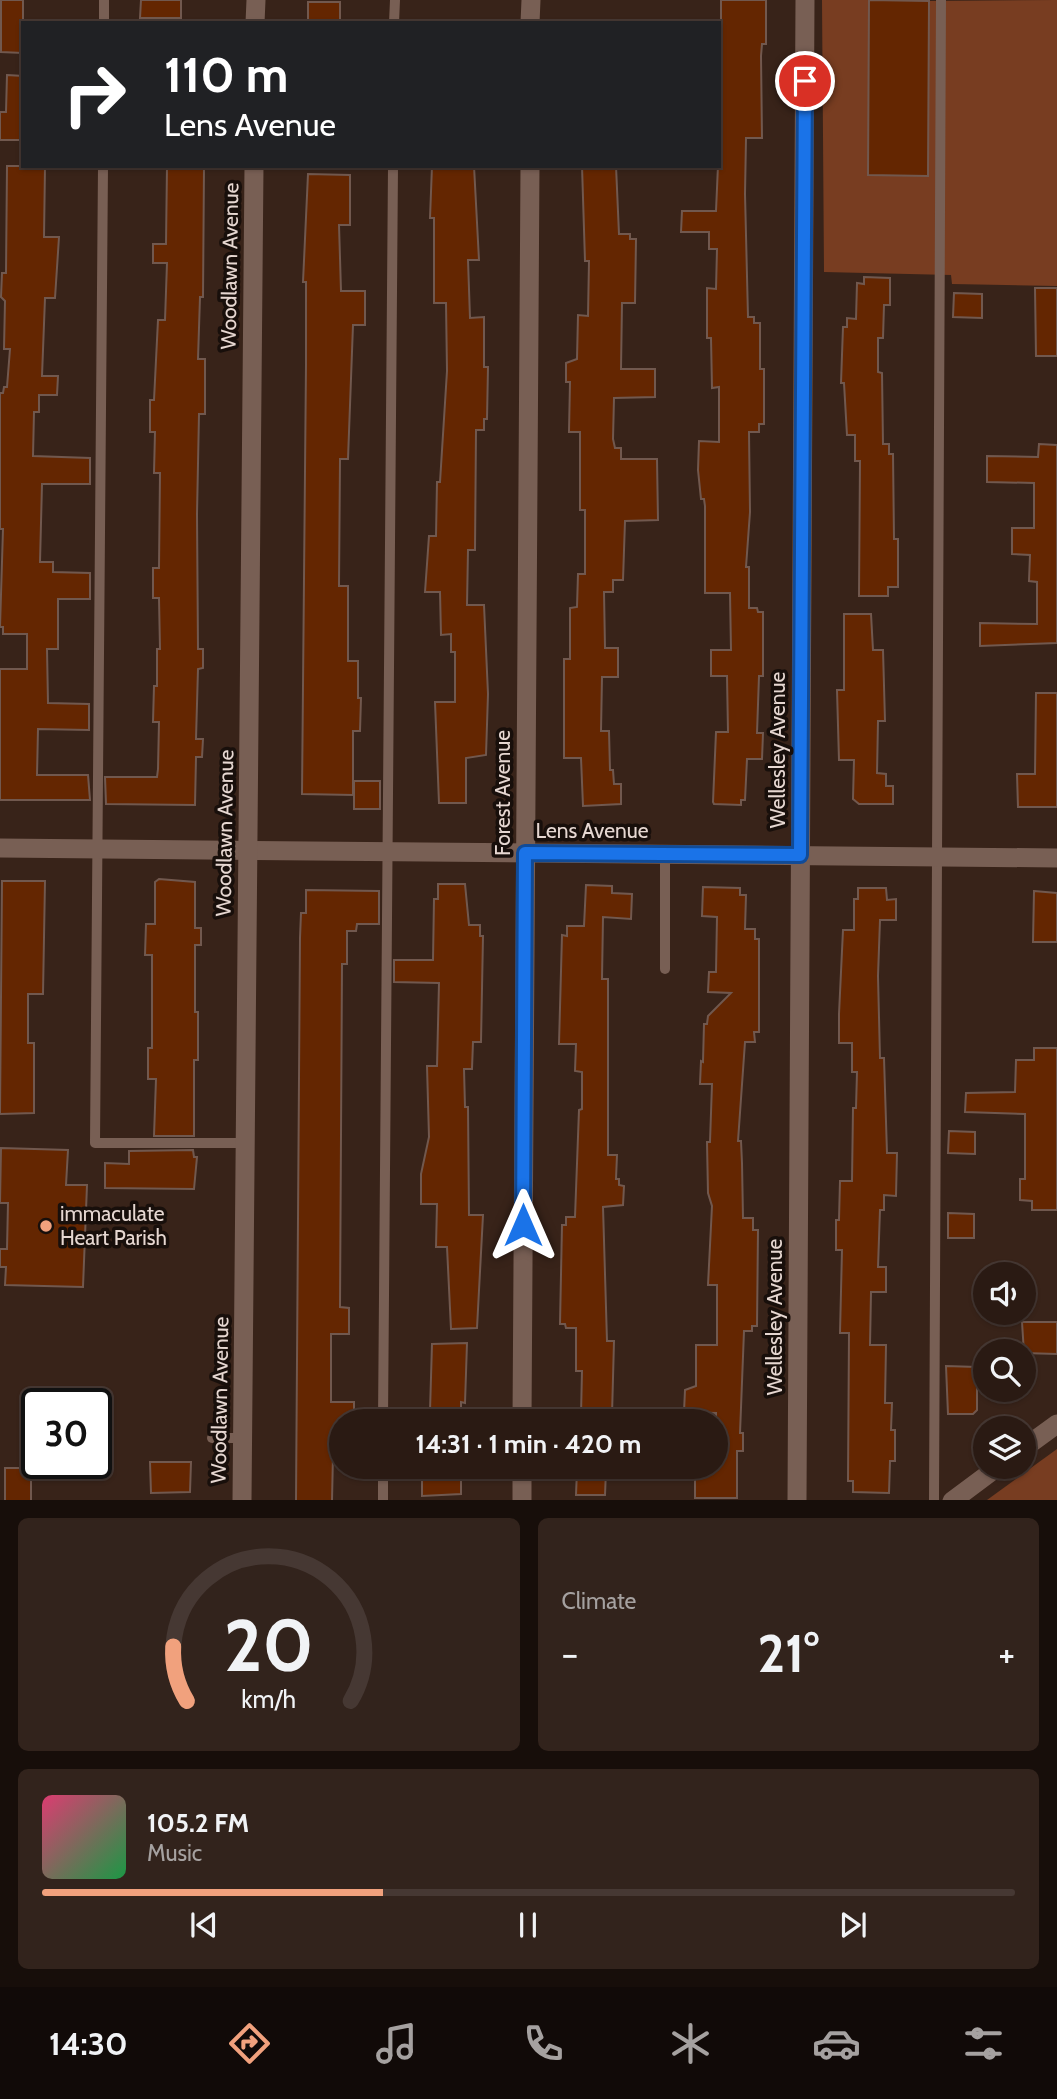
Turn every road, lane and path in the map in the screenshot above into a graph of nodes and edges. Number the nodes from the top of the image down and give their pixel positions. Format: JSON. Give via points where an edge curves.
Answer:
{"nodes":[{"id":1,"x":104,"y":0,"type":"edge"},
{"id":2,"x":256,"y":0,"type":"edge"},
{"id":3,"x":395,"y":0,"type":"edge"},
{"id":4,"x":531,"y":0,"type":"edge"},
{"id":5,"x":806,"y":0,"type":"edge"},
{"id":6,"x":941,"y":0,"type":"edge"},
{"id":7,"x":104,"y":21,"type":"edge"},
{"id":8,"x":256,"y":21,"type":"edge"},
{"id":9,"x":394,"y":21,"type":"edge"},
{"id":10,"x":530,"y":21,"type":"edge"},
{"id":11,"x":103,"y":168,"type":"edge"},
{"id":12,"x":254,"y":168,"type":"edge"},
{"id":13,"x":393,"y":168,"type":"edge"},
{"id":14,"x":530,"y":168,"type":"edge"},
{"id":15,"x":0,"y":848,"type":"edge"},
{"id":16,"x":97,"y":849,"type":"junction"},
{"id":17,"x":248,"y":850,"type":"junction"},
{"id":18,"x":386,"y":851,"type":"junction"},
{"id":19,"x":525,"y":853,"type":"junction"},
{"id":20,"x":665,"y":854,"type":"junction"},
{"id":21,"x":800,"y":855,"type":"junction"},
{"id":22,"x":940,"y":858,"type":"junction"},
{"id":23,"x":1057,"y":858,"type":"edge"},
{"id":24,"x":665,"y":969,"type":"dead end"},
{"id":25,"x":245,"y":1143,"type":"junction"},
{"id":26,"x":383,"y":1409,"type":"edge"},
{"id":27,"x":522,"y":1409,"type":"edge"},
{"id":28,"x":1057,"y":1424,"type":"edge"},
{"id":29,"x":212,"y":1438,"type":"dead end"},
{"id":30,"x":242,"y":1438,"type":"junction"},
{"id":31,"x":1036,"y":1439,"type":"edge"},
{"id":32,"x":383,"y":1479,"type":"edge"},
{"id":33,"x":522,"y":1479,"type":"edge"},
{"id":34,"x":981,"y":1479,"type":"edge"},
{"id":35,"x":242,"y":1500,"type":"edge"},
{"id":36,"x":383,"y":1500,"type":"edge"},
{"id":37,"x":522,"y":1500,"type":"edge"},
{"id":38,"x":797,"y":1500,"type":"edge"},
{"id":39,"x":934,"y":1500,"type":"edge"},
{"id":40,"x":952,"y":1500,"type":"edge"}],
"edges":[{"from":1,"to":7,"type":"lane"},
{"from":2,"to":8,"type":"street"},
{"from":3,"to":9,"type":"lane"},
{"from":4,"to":10,"type":"street"},
{"from":5,"to":21,"type":"street","name":"Wellesley Avenue"},
{"from":6,"to":22,"type":"lane"},
{"from":11,"to":16,"type":"lane"},
{"from":12,"to":17,"type":"street","name":"Woodlawn Avenue"},
{"from":13,"to":18,"type":"lane"},
{"from":14,"to":19,"type":"street","name":"Forest Avenue"},
{"from":15,"to":16,"type":"street","name":"Lens Avenue"},
{"from":16,"to":17,"type":"street","name":"Lens Avenue"},
{"from":16,"to":25,"type":"lane","via":[[94,1143]]},
{"from":17,"to":18,"type":"street","name":"Lens Avenue"},
{"from":17,"to":25,"type":"street","name":"Woodlawn Avenue"},
{"from":18,"to":19,"type":"street","name":"Lens Avenue"},
{"from":18,"to":26,"type":"lane"},
{"from":19,"to":20,"type":"street","name":"Lens Avenue"},
{"from":19,"to":27,"type":"street","name":"Forest Avenue"},
{"from":20,"to":21,"type":"street","name":"Lens Avenue"},
{"from":20,"to":24,"type":"lane"},
{"from":21,"to":22,"type":"street","name":"Lens Avenue"},
{"from":21,"to":38,"type":"street","name":"Wellesley Avenue"},
{"from":22,"to":23,"type":"street","name":"Lens Avenue"},
{"from":22,"to":39,"type":"lane"},
{"from":25,"to":30,"type":"street","name":"Woodlawn Avenue"},
{"from":28,"to":31,"type":"street"},
{"from":29,"to":30,"type":"lane"},
{"from":30,"to":35,"type":"street","name":"Woodlawn Avenue"},
{"from":32,"to":36,"type":"lane"},
{"from":33,"to":37,"type":"street"},
{"from":34,"to":40,"type":"street"}]}
